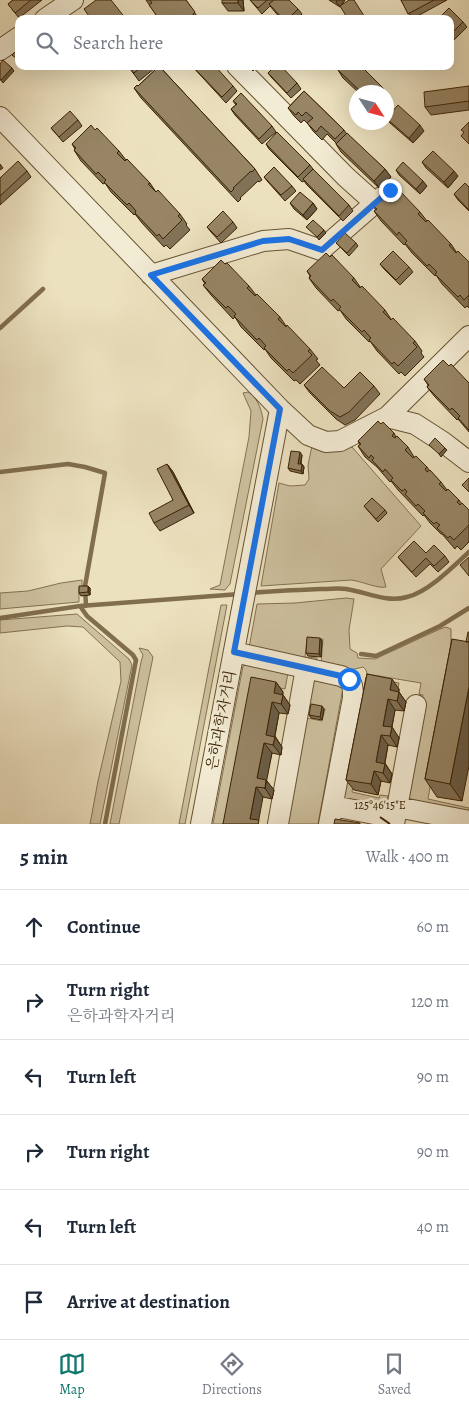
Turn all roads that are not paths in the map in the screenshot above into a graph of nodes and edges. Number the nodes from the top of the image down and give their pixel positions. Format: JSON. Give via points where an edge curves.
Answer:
{"nodes":[{"id":1,"x":73,"y":0,"type":"edge"},
{"id":2,"x":51,"y":15,"type":"edge"},
{"id":3,"x":15,"y":40,"type":"edge"},
{"id":4,"x":0,"y":50,"type":"edge"},
{"id":5,"x":241,"y":70,"type":"edge"},
{"id":6,"x":0,"y":117,"type":"edge"},
{"id":7,"x":390,"y":190,"type":"edge"},
{"id":8,"x":375,"y":203,"type":"junction"},
{"id":9,"x":151,"y":275,"type":"junction"},
{"id":10,"x":469,"y":336,"type":"edge"},
{"id":11,"x":280,"y":409,"type":"junction"},
{"id":12,"x":387,"y":417,"type":"junction"},
{"id":13,"x":469,"y":462,"type":"edge"},
{"id":14,"x":234,"y":652,"type":"junction"},
{"id":15,"x":306,"y":668,"type":"junction"},
{"id":16,"x":416,"y":705,"type":"dead end"},
{"id":17,"x":331,"y":815,"type":"edge"},
{"id":18,"x":395,"y":816,"type":"edge"},
{"id":19,"x":469,"y":821,"type":"edge"},
{"id":20,"x":201,"y":824,"type":"edge"},
{"id":21,"x":278,"y":824,"type":"edge"}],
"edges":[{"from":1,"to":2,"type":"street"},
{"from":3,"to":4,"type":"street"},
{"from":5,"to":8,"type":"street"},
{"from":6,"to":9,"type":"street"},
{"from":7,"to":8,"type":"street"},
{"from":8,"to":9,"type":"street","via":[[322,250],[289,239],[263,241]]},
{"from":9,"to":11,"type":"street"},
{"from":10,"to":12,"type":"street"},
{"from":11,"to":12,"type":"street","via":[[308,435],[326,442],[340,441]]},
{"from":11,"to":14,"type":"street","name":"은하과학자거리"},
{"from":12,"to":13,"type":"street","via":[[415,424]]},
{"from":14,"to":15,"type":"street"},
{"from":14,"to":20,"type":"street","name":"은하과학자거리"},
{"from":15,"to":17,"type":"street","via":[[349,679],[353,686]]},
{"from":15,"to":21,"type":"street"},
{"from":16,"to":18,"type":"street"},
{"from":17,"to":18,"type":"street"},
{"from":18,"to":19,"type":"street"}]}
